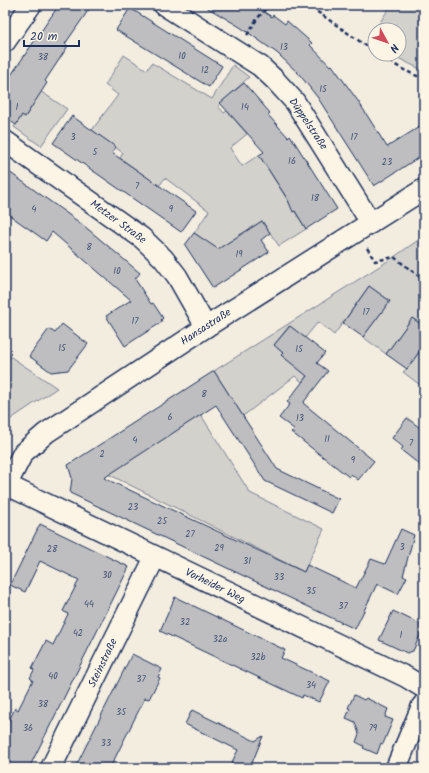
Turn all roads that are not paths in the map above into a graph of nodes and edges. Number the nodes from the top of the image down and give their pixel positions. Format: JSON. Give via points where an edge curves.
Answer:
{"nodes":[{"id":1,"x":31,"y":5,"type":"edge"},
{"id":2,"x":164,"y":5,"type":"edge"},
{"id":3,"x":5,"y":42,"type":"edge"},
{"id":4,"x":5,"y":141,"type":"edge"},
{"id":5,"x":424,"y":189,"type":"edge"},
{"id":6,"x":364,"y":228,"type":"junction"},
{"id":7,"x":206,"y":327,"type":"junction"},
{"id":8,"x":6,"y":484,"type":"edge"},
{"id":9,"x":155,"y":557,"type":"junction"},
{"id":10,"x":424,"y":688,"type":"edge"},
{"id":11,"x":424,"y":704,"type":"edge"},
{"id":12,"x":51,"y":768,"type":"edge"},
{"id":13,"x":396,"y":768,"type":"edge"}],
"edges":[{"from":1,"to":3,"type":"street"},
{"from":2,"to":6,"type":"street","name":"Düppelstraße","via":[[260,66],[295,102]]},
{"from":4,"to":7,"type":"street","name":"Metzer Straße","via":[[142,238],[177,276]]},
{"from":5,"to":6,"type":"street","name":"Hansastraße"},
{"from":6,"to":7,"type":"street","name":"Hansastraße"},
{"from":7,"to":8,"type":"street","name":"Hansastraße","via":[[46,433],[23,453]]},
{"from":8,"to":9,"type":"street","name":"Vorheider Weg"},
{"from":9,"to":10,"type":"street","name":"Vorheider Weg","via":[[406,677]]},
{"from":9,"to":12,"type":"street","name":"Steinstraße"},
{"from":11,"to":13,"type":"street"}]}
